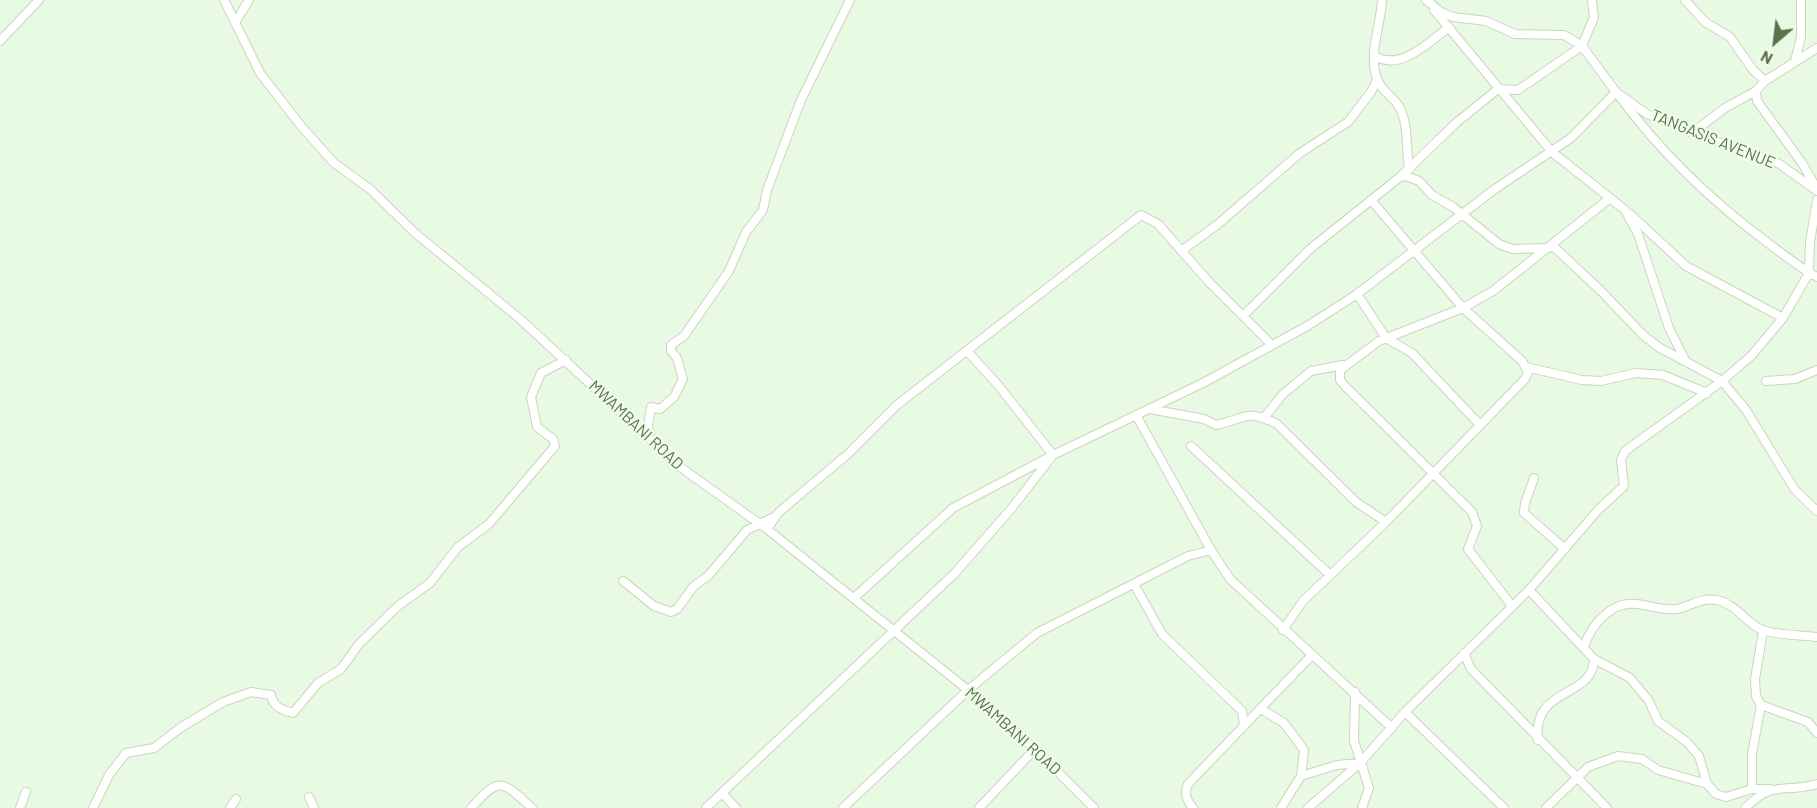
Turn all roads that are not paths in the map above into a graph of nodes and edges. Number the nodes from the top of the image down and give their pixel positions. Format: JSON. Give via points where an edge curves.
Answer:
{"nodes":[{"id":1,"x":39,"y":0,"type":"edge"},
{"id":2,"x":224,"y":0,"type":"edge"},
{"id":3,"x":249,"y":0,"type":"edge"},
{"id":4,"x":850,"y":0,"type":"edge"},
{"id":5,"x":1382,"y":0,"type":"edge"},
{"id":6,"x":1592,"y":0,"type":"edge"},
{"id":7,"x":1685,"y":0,"type":"edge"},
{"id":8,"x":1800,"y":0,"type":"edge"},
{"id":9,"x":1428,"y":2,"type":"edge"},
{"id":10,"x":235,"y":23,"type":"junction"},
{"id":11,"x":1449,"y":27,"type":"junction"},
{"id":12,"x":0,"y":41,"type":"edge"},
{"id":13,"x":1582,"y":46,"type":"junction"},
{"id":14,"x":1817,"y":48,"type":"edge"},
{"id":15,"x":1376,"y":57,"type":"junction"},
{"id":16,"x":1796,"y":61,"type":"junction"},
{"id":17,"x":1377,"y":80,"type":"junction"},
{"id":18,"x":1765,"y":81,"type":"junction"},
{"id":19,"x":1498,"y":89,"type":"junction"},
{"id":20,"x":1518,"y":90,"type":"junction"},
{"id":21,"x":1756,"y":91,"type":"junction"},
{"id":22,"x":1616,"y":92,"type":"junction"},
{"id":23,"x":1514,"y":106,"type":"junction"},
{"id":24,"x":1692,"y":133,"type":"junction"},
{"id":25,"x":1552,"y":152,"type":"junction"},
{"id":26,"x":1409,"y":169,"type":"junction"},
{"id":27,"x":1400,"y":177,"type":"junction"},
{"id":28,"x":1817,"y":190,"type":"edge"},
{"id":29,"x":1609,"y":199,"type":"junction"},
{"id":30,"x":1371,"y":200,"type":"junction"},
{"id":31,"x":1817,"y":200,"type":"edge"},
{"id":32,"x":1625,"y":210,"type":"junction"},
{"id":33,"x":1461,"y":214,"type":"junction"},
{"id":34,"x":1550,"y":246,"type":"junction"},
{"id":35,"x":1413,"y":250,"type":"junction"},
{"id":36,"x":1181,"y":251,"type":"junction"},
{"id":37,"x":1813,"y":275,"type":"edge"},
{"id":38,"x":1357,"y":294,"type":"junction"},
{"id":39,"x":1463,"y":308,"type":"junction"},
{"id":40,"x":1243,"y":316,"type":"junction"},
{"id":41,"x":1784,"y":318,"type":"junction"},
{"id":42,"x":1258,"y":333,"type":"junction"},
{"id":43,"x":1386,"y":338,"type":"junction"},
{"id":44,"x":1272,"y":345,"type":"junction"},
{"id":45,"x":968,"y":352,"type":"junction"},
{"id":46,"x":1260,"y":353,"type":"junction"},
{"id":47,"x":566,"y":360,"type":"junction"},
{"id":48,"x":1686,"y":362,"type":"junction"},
{"id":49,"x":1346,"y":364,"type":"junction"},
{"id":50,"x":1526,"y":367,"type":"junction"},
{"id":51,"x":1817,"y":370,"type":"edge"},
{"id":52,"x":1722,"y":381,"type":"junction"},
{"id":53,"x":1766,"y":381,"type":"dead end"},
{"id":54,"x":1707,"y":393,"type":"junction"},
{"id":55,"x":1150,"y":409,"type":"junction"},
{"id":56,"x":1136,"y":415,"type":"junction"},
{"id":57,"x":1264,"y":418,"type":"junction"},
{"id":58,"x":1480,"y":424,"type":"junction"},
{"id":59,"x":650,"y":438,"type":"junction"},
{"id":60,"x":1191,"y":446,"type":"dead end"},
{"id":61,"x":1053,"y":455,"type":"junction"},
{"id":62,"x":1434,"y":473,"type":"junction"},
{"id":63,"x":1534,"y":478,"type":"dead end"},
{"id":64,"x":1817,"y":511,"type":"edge"},
{"id":65,"x":774,"y":518,"type":"junction"},
{"id":66,"x":1386,"y":522,"type":"junction"},
{"id":67,"x":757,"y":523,"type":"junction"},
{"id":68,"x":767,"y":529,"type":"junction"},
{"id":69,"x":1565,"y":549,"type":"junction"},
{"id":70,"x":1211,"y":550,"type":"junction"},
{"id":71,"x":1330,"y":575,"type":"junction"},
{"id":72,"x":623,"y":581,"type":"dead end"},
{"id":73,"x":1134,"y":584,"type":"junction"},
{"id":74,"x":1529,"y":590,"type":"junction"},
{"id":75,"x":855,"y":597,"type":"junction"},
{"id":76,"x":1512,"y":606,"type":"junction"},
{"id":77,"x":895,"y":628,"type":"junction"},
{"id":78,"x":1283,"y":630,"type":"junction"},
{"id":79,"x":1763,"y":631,"type":"junction"},
{"id":80,"x":1817,"y":637,"type":"edge"},
{"id":81,"x":1584,"y":647,"type":"junction"},
{"id":82,"x":1464,"y":653,"type":"junction"},
{"id":83,"x":1312,"y":655,"type":"junction"},
{"id":84,"x":1594,"y":659,"type":"junction"},
{"id":85,"x":1454,"y":663,"type":"junction"},
{"id":86,"x":1472,"y":669,"type":"junction"},
{"id":87,"x":968,"y":690,"type":"junction"},
{"id":88,"x":1355,"y":692,"type":"junction"},
{"id":89,"x":1761,"y":705,"type":"junction"},
{"id":90,"x":1261,"y":710,"type":"junction"},
{"id":91,"x":1405,"y":712,"type":"junction"},
{"id":92,"x":1245,"y":726,"type":"junction"},
{"id":93,"x":1392,"y":728,"type":"junction"},
{"id":94,"x":1817,"y":733,"type":"edge"},
{"id":95,"x":1538,"y":740,"type":"junction"},
{"id":96,"x":1035,"y":749,"type":"junction"},
{"id":97,"x":1360,"y":763,"type":"junction"},
{"id":98,"x":1301,"y":776,"type":"junction"},
{"id":99,"x":1576,"y":777,"type":"junction"},
{"id":100,"x":1707,"y":784,"type":"junction"},
{"id":101,"x":1817,"y":784,"type":"edge"},
{"id":102,"x":1752,"y":789,"type":"junction"},
{"id":103,"x":1769,"y":789,"type":"junction"},
{"id":104,"x":26,"y":792,"type":"dead end"},
{"id":105,"x":722,"y":793,"type":"junction"},
{"id":106,"x":309,"y":797,"type":"dead end"},
{"id":107,"x":236,"y":799,"type":"dead end"},
{"id":108,"x":1087,"y":799,"type":"junction"},
{"id":109,"x":20,"y":808,"type":"edge"},
{"id":110,"x":93,"y":808,"type":"edge"},
{"id":111,"x":230,"y":808,"type":"edge"},
{"id":112,"x":314,"y":808,"type":"edge"},
{"id":113,"x":471,"y":808,"type":"edge"},
{"id":114,"x":532,"y":808,"type":"edge"},
{"id":115,"x":706,"y":808,"type":"edge"},
{"id":116,"x":736,"y":808,"type":"edge"},
{"id":117,"x":843,"y":808,"type":"edge"},
{"id":118,"x":979,"y":808,"type":"edge"},
{"id":119,"x":1082,"y":808,"type":"edge"},
{"id":120,"x":1094,"y":808,"type":"edge"},
{"id":121,"x":1193,"y":808,"type":"edge"},
{"id":122,"x":1281,"y":808,"type":"edge"},
{"id":123,"x":1308,"y":808,"type":"edge"},
{"id":124,"x":1362,"y":808,"type":"edge"},
{"id":125,"x":1504,"y":808,"type":"edge"},
{"id":126,"x":1546,"y":808,"type":"edge"},
{"id":127,"x":1607,"y":808,"type":"edge"},
{"id":128,"x":1745,"y":808,"type":"edge"}],
"edges":[{"from":1,"to":12,"type":"street"},
{"from":2,"to":10,"type":"street","name":"MWAMBANI ROAD"},
{"from":3,"to":10,"type":"street"},
{"from":4,"to":59,"type":"street","via":[[801,100],[763,210],[746,232],[729,271],[684,336],[671,345],[683,379],[668,403],[660,409],[651,407]]},
{"from":5,"to":15,"type":"street","via":[[1374,34]]},
{"from":6,"to":13,"type":"street","via":[[1594,17]]},
{"from":7,"to":18,"type":"street","via":[[1706,22],[1730,37]]},
{"from":8,"to":16,"type":"street","via":[[1801,37]]},
{"from":9,"to":11,"type":"street"},
{"from":9,"to":13,"type":"street","via":[[1453,17],[1486,21],[1515,34],[1564,35]]},
{"from":10,"to":47,"type":"street","name":"MWAMBANI ROAD","via":[[260,73],[334,163],[370,189],[415,233]]},
{"from":11,"to":15,"type":"street","via":[[1399,60],[1386,62]]},
{"from":11,"to":19,"type":"street"},
{"from":13,"to":20,"type":"street"},
{"from":13,"to":22,"type":"street","name":"TANGASIS AVENUE"},
{"from":14,"to":16,"type":"street"},
{"from":15,"to":17,"type":"street"},
{"from":16,"to":18,"type":"street"},
{"from":17,"to":26,"type":"street","via":[[1399,106]]},
{"from":17,"to":36,"type":"street","via":[[1348,122],[1300,153]]},
{"from":18,"to":21,"type":"street"},
{"from":19,"to":20,"type":"street"},
{"from":19,"to":23,"type":"street"},
{"from":19,"to":26,"type":"street"},
{"from":20,"to":23,"type":"street"},
{"from":21,"to":24,"type":"street"},
{"from":21,"to":28,"type":"street","via":[[1757,101]]},
{"from":22,"to":24,"type":"street","name":"TANGASIS AVENUE","via":[[1647,114]]},
{"from":22,"to":25,"type":"street"},
{"from":22,"to":37,"type":"street","via":[[1676,165],[1739,221]]},
{"from":23,"to":25,"type":"street"},
{"from":24,"to":28,"type":"street","name":"TANGASIS AVENUE","via":[[1778,163]]},
{"from":25,"to":29,"type":"street"},
{"from":25,"to":33,"type":"street"},
{"from":26,"to":27,"type":"street"},
{"from":27,"to":30,"type":"street"},
{"from":27,"to":33,"type":"street","via":[[1419,181]]},
{"from":29,"to":32,"type":"street"},
{"from":29,"to":34,"type":"street"},
{"from":30,"to":35,"type":"street"},
{"from":30,"to":40,"type":"street","via":[[1310,249]]},
{"from":31,"to":37,"type":"street","via":[[1810,242]]},
{"from":32,"to":41,"type":"street","via":[[1686,266]]},
{"from":32,"to":48,"type":"street","via":[[1638,234],[1669,328]]},
{"from":33,"to":34,"type":"street","via":[[1499,244],[1512,249]]},
{"from":33,"to":35,"type":"street"},
{"from":34,"to":39,"type":"street","via":[[1493,291]]},
{"from":34,"to":48,"type":"street","via":[[1644,336]]},
{"from":35,"to":38,"type":"street"},
{"from":35,"to":39,"type":"street"},
{"from":36,"to":40,"type":"street"},
{"from":36,"to":45,"type":"street","via":[[1158,224],[1141,215],[1136,217]]},
{"from":37,"to":41,"type":"street"},
{"from":38,"to":43,"type":"street"},
{"from":38,"to":44,"type":"street"},
{"from":39,"to":43,"type":"street"},
{"from":39,"to":50,"type":"street"},
{"from":40,"to":42,"type":"street"},
{"from":41,"to":52,"type":"street","via":[[1751,356]]},
{"from":42,"to":44,"type":"street"},
{"from":42,"to":46,"type":"street"},
{"from":43,"to":49,"type":"street"},
{"from":43,"to":58,"type":"street","via":[[1412,353]]},
{"from":44,"to":46,"type":"street"},
{"from":45,"to":61,"type":"street"},
{"from":45,"to":65,"type":"street","via":[[897,405]]},
{"from":46,"to":55,"type":"street"},
{"from":47,"to":59,"type":"street","name":"MWAMBANI ROAD"},
{"from":47,"to":110,"type":"street","via":[[541,373],[531,397],[537,427],[553,439],[555,446],[489,524],[458,547],[430,583],[398,606],[359,644],[341,669],[318,683],[298,710],[280,710],[271,695],[251,692],[223,702],[154,748],[126,753],[109,775]]},
{"from":48,"to":52,"type":"street"},
{"from":49,"to":57,"type":"street","via":[[1311,371],[1282,394]]},
{"from":49,"to":62,"type":"street","via":[[1340,370],[1340,380]]},
{"from":50,"to":54,"type":"street","via":[[1582,380],[1601,381],[1636,373],[1663,375]]},
{"from":50,"to":58,"type":"street","via":[[1525,379]]},
{"from":51,"to":53,"type":"street","via":[[1795,379]]},
{"from":52,"to":54,"type":"street"},
{"from":52,"to":64,"type":"street","via":[[1746,410],[1795,489]]},
{"from":54,"to":69,"type":"street","via":[[1625,451],[1621,460],[1624,486]]},
{"from":55,"to":56,"type":"street"},
{"from":55,"to":57,"type":"street","via":[[1204,419],[1216,425],[1235,417]]},
{"from":56,"to":61,"type":"street"},
{"from":56,"to":70,"type":"street"},
{"from":57,"to":66,"type":"street","via":[[1277,424],[1356,502]]},
{"from":58,"to":62,"type":"street"},
{"from":59,"to":67,"type":"street","name":"MWAMBANI ROAD","via":[[680,467]]},
{"from":60,"to":71,"type":"street"},
{"from":61,"to":75,"type":"street","via":[[953,508]]},
{"from":61,"to":77,"type":"street","via":[[954,574]]},
{"from":62,"to":66,"type":"street"},
{"from":62,"to":76,"type":"street","via":[[1472,512],[1477,526],[1468,549]]},
{"from":63,"to":69,"type":"street","via":[[1524,513]]},
{"from":65,"to":67,"type":"street"},
{"from":65,"to":68,"type":"street"},
{"from":66,"to":71,"type":"street"},
{"from":67,"to":68,"type":"street","name":"MWAMBANI ROAD"},
{"from":67,"to":72,"type":"street","via":[[694,586],[677,609],[670,612],[654,606]]},
{"from":68,"to":75,"type":"street","name":"MWAMBANI ROAD"},
{"from":69,"to":74,"type":"street"},
{"from":70,"to":73,"type":"street","via":[[1188,556]]},
{"from":70,"to":78,"type":"street","via":[[1230,579]]},
{"from":71,"to":78,"type":"street","via":[[1303,601]]},
{"from":73,"to":87,"type":"street","via":[[1037,633]]},
{"from":73,"to":92,"type":"street","via":[[1162,634],[1242,711]]},
{"from":74,"to":76,"type":"street"},
{"from":74,"to":81,"type":"street"},
{"from":75,"to":77,"type":"street","name":"MWAMBANI ROAD"},
{"from":76,"to":82,"type":"street"},
{"from":77,"to":87,"type":"street","name":"MWAMBANI ROAD"},
{"from":77,"to":105,"type":"street"},
{"from":78,"to":83,"type":"street"},
{"from":79,"to":80,"type":"street"},
{"from":79,"to":81,"type":"street","via":[[1736,608],[1717,600],[1702,600],[1677,609],[1634,603],[1613,609],[1594,624]]},
{"from":79,"to":89,"type":"street","via":[[1755,679]]},
{"from":81,"to":84,"type":"street"},
{"from":82,"to":85,"type":"street"},
{"from":82,"to":86,"type":"street"},
{"from":83,"to":88,"type":"street"},
{"from":83,"to":90,"type":"street"},
{"from":84,"to":95,"type":"street","via":[[1594,667],[1585,680],[1539,712]]},
{"from":84,"to":100,"type":"street","via":[[1630,678],[1649,701],[1658,721],[1700,756]]},
{"from":85,"to":86,"type":"street"},
{"from":85,"to":91,"type":"street"},
{"from":86,"to":95,"type":"street"},
{"from":87,"to":96,"type":"street","name":"MWAMBANI ROAD"},
{"from":87,"to":117,"type":"street"},
{"from":88,"to":93,"type":"street"},
{"from":88,"to":97,"type":"street","via":[[1354,741]]},
{"from":89,"to":94,"type":"street","via":[[1808,722]]},
{"from":89,"to":102,"type":"street","via":[[1752,754]]},
{"from":90,"to":92,"type":"street"},
{"from":90,"to":98,"type":"street","via":[[1284,723],[1301,743]]},
{"from":91,"to":93,"type":"street"},
{"from":91,"to":125,"type":"street"},
{"from":92,"to":121,"type":"street","via":[[1188,784],[1186,800]]},
{"from":93,"to":97,"type":"street"},
{"from":95,"to":99,"type":"street"},
{"from":96,"to":108,"type":"street","name":"MWAMBANI ROAD"},
{"from":96,"to":118,"type":"street"},
{"from":97,"to":98,"type":"street"},
{"from":97,"to":123,"type":"street"},
{"from":97,"to":124,"type":"street","via":[[1369,788]]},
{"from":98,"to":122,"type":"street"},
{"from":99,"to":100,"type":"street","via":[[1599,762],[1618,756],[1634,757],[1658,770]]},
{"from":99,"to":126,"type":"street"},
{"from":99,"to":127,"type":"street"},
{"from":100,"to":102,"type":"street","via":[[1716,794],[1726,797]]},
{"from":101,"to":103,"type":"street"},
{"from":102,"to":103,"type":"street"},
{"from":103,"to":128,"type":"street"},
{"from":104,"to":109,"type":"street"},
{"from":105,"to":115,"type":"street"},
{"from":105,"to":116,"type":"street"},
{"from":106,"to":112,"type":"street"},
{"from":107,"to":111,"type":"street"},
{"from":108,"to":119,"type":"street"},
{"from":108,"to":120,"type":"street","name":"MWAMBANI ROAD"},
{"from":113,"to":114,"type":"street","via":[[496,785],[508,787]]}]}
